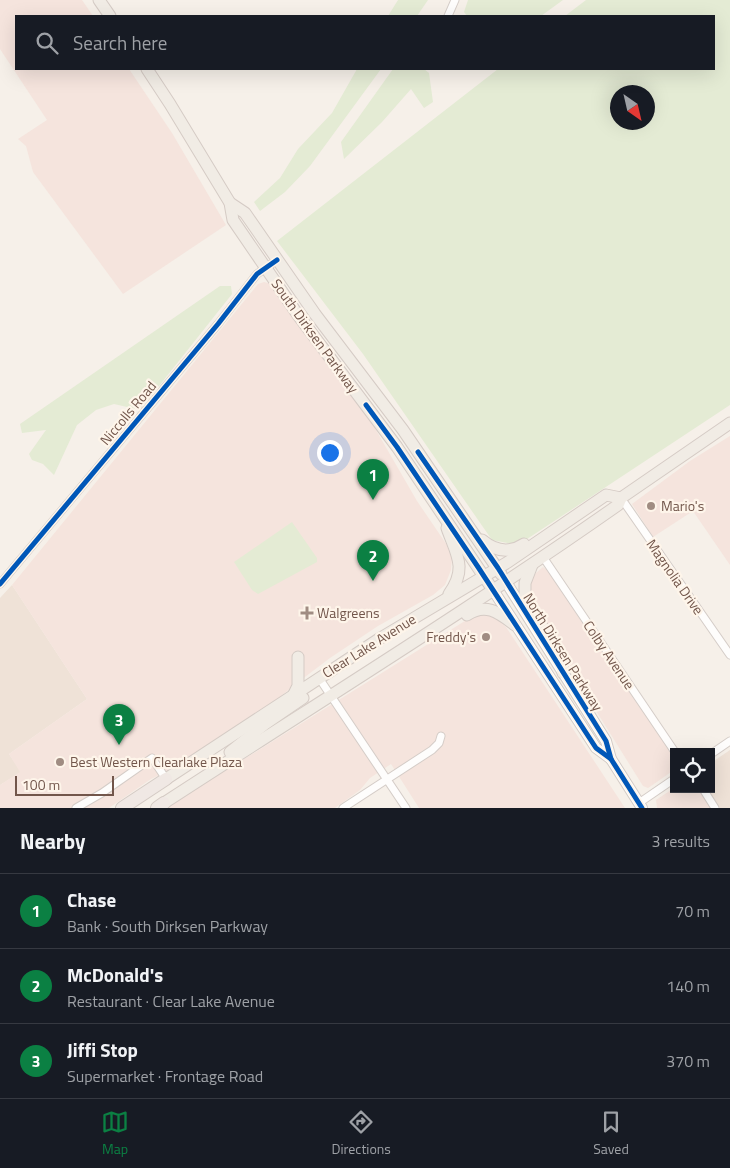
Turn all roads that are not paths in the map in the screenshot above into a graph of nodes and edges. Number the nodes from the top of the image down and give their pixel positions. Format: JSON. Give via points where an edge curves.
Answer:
{"nodes":[{"id":1,"x":99,"y":0,"type":"edge"},
{"id":2,"x":109,"y":0,"type":"edge"},
{"id":3,"x":456,"y":0,"type":"edge"},
{"id":4,"x":111,"y":15,"type":"edge"},
{"id":5,"x":112,"y":15,"type":"edge"},
{"id":6,"x":448,"y":15,"type":"edge"},
{"id":7,"x":148,"y":70,"type":"edge"},
{"id":8,"x":230,"y":203,"type":"junction"},
{"id":9,"x":277,"y":260,"type":"junction"},
{"id":10,"x":266,"y":268,"type":"junction"},
{"id":11,"x":730,"y":423,"type":"edge"},
{"id":12,"x":620,"y":498,"type":"junction"},
{"id":13,"x":580,"y":512,"type":"junction"},
{"id":14,"x":442,"y":514,"type":"junction"},
{"id":15,"x":476,"y":535,"type":"junction"},
{"id":16,"x":543,"y":557,"type":"junction"},
{"id":17,"x":494,"y":563,"type":"junction"},
{"id":18,"x":532,"y":565,"type":"junction"},
{"id":19,"x":484,"y":575,"type":"junction"},
{"id":20,"x":506,"y":582,"type":"junction"},
{"id":21,"x":0,"y":584,"type":"edge"},
{"id":22,"x":493,"y":590,"type":"junction"},
{"id":23,"x":446,"y":598,"type":"junction"},
{"id":24,"x":515,"y":625,"type":"junction"},
{"id":25,"x":730,"y":655,"type":"edge"},
{"id":26,"x":298,"y":657,"type":"dead end"},
{"id":27,"x":380,"y":665,"type":"junction"},
{"id":28,"x":563,"y":673,"type":"junction"},
{"id":29,"x":321,"y":681,"type":"junction"},
{"id":30,"x":331,"y":695,"type":"junction"},
{"id":31,"x":293,"y":696,"type":"junction"},
{"id":32,"x":441,"y":736,"type":"dead end"},
{"id":33,"x":730,"y":741,"type":"edge"},
{"id":34,"x":672,"y":748,"type":"edge"},
{"id":35,"x":715,"y":751,"type":"edge"},
{"id":36,"x":611,"y":759,"type":"junction"},
{"id":37,"x":214,"y":770,"type":"junction"},
{"id":38,"x":166,"y":779,"type":"junction"},
{"id":39,"x":387,"y":779,"type":"junction"},
{"id":40,"x":670,"y":782,"type":"edge"},
{"id":41,"x":706,"y":793,"type":"edge"},
{"id":42,"x":640,"y":805,"type":"edge"},
{"id":43,"x":163,"y":806,"type":"edge"},
{"id":44,"x":76,"y":808,"type":"edge"},
{"id":45,"x":122,"y":808,"type":"edge"},
{"id":46,"x":343,"y":808,"type":"edge"},
{"id":47,"x":406,"y":808,"type":"edge"},
{"id":48,"x":715,"y":808,"type":"edge"}],
"edges":[{"from":1,"to":4,"type":"main road"},
{"from":2,"to":5,"type":"main road"},
{"from":3,"to":6,"type":"street"},
{"from":7,"to":8,"type":"main road","name":"South Dirksen Parkway"},
{"from":8,"to":9,"type":"main road","name":"South Dirksen Parkway","via":[[245,213]]},
{"from":8,"to":10,"type":"main road","name":"South Dirksen Parkway","via":[[233,220]]},
{"from":9,"to":10,"type":"street","name":"Niccolls Road"},
{"from":9,"to":15,"type":"main road","name":"South Dirksen Parkway"},
{"from":10,"to":14,"type":"main road","name":"South Dirksen Parkway","via":[[383,427]]},
{"from":10,"to":21,"type":"street","name":"Niccolls Road","via":[[257,274]]},
{"from":11,"to":12,"type":"main road","name":"Clear Lake Avenue"},
{"from":12,"to":13,"type":"main road","name":"Clear Lake Avenue","via":[[606,495]]},
{"from":12,"to":16,"type":"main road","name":"Clear Lake Avenue","via":[[618,505]]},
{"from":12,"to":25,"type":"street","name":"Magnolia Drive"},
{"from":13,"to":15,"type":"main road","via":[[572,512],[511,550],[502,551],[490,546]]},
{"from":13,"to":17,"type":"main road","name":"Clear Lake Avenue"},
{"from":14,"to":19,"type":"main road","name":"South Dirksen Parkway"},
{"from":14,"to":23,"type":"main road","via":[[458,554],[460,569],[456,584]]},
{"from":15,"to":17,"type":"main road","name":"South Dirksen Parkway"},
{"from":16,"to":18,"type":"main road","name":"Clear Lake Avenue"},
{"from":16,"to":34,"type":"street","name":"Colby Avenue"},
{"from":17,"to":19,"type":"main road","name":"Clear Lake Avenue"},
{"from":17,"to":20,"type":"main road","name":"North Dirksen Parkway"},
{"from":18,"to":20,"type":"main road","name":"Clear Lake Avenue"},
{"from":18,"to":28,"type":"main road","via":[[525,583],[525,599],[561,657]]},
{"from":19,"to":22,"type":"main road","name":"South Dirksen Parkway"},
{"from":19,"to":23,"type":"main road","name":"Clear Lake Avenue"},
{"from":20,"to":22,"type":"main road","name":"Clear Lake Avenue"},
{"from":20,"to":28,"type":"main road","name":"North Dirksen Parkway"},
{"from":22,"to":24,"type":"main road","name":"North Dirksen Parkway"},
{"from":22,"to":27,"type":"main road","name":"Clear Lake Avenue"},
{"from":23,"to":29,"type":"main road","name":"Clear Lake Avenue","via":[[410,620],[379,648]]},
{"from":24,"to":27,"type":"main road","via":[[495,611],[474,610],[392,664]]},
{"from":24,"to":36,"type":"main road","name":"North Dirksen Parkway","via":[[596,748]]},
{"from":26,"to":31,"type":"main road","via":[[298,686]]},
{"from":27,"to":30,"type":"main road","name":"Clear Lake Avenue"},
{"from":28,"to":36,"type":"main road","name":"North Dirksen Parkway","via":[[606,741]]},
{"from":29,"to":30,"type":"street"},
{"from":29,"to":31,"type":"main road","name":"Clear Lake Avenue"},
{"from":29,"to":37,"type":"main road","via":[[227,754]]},
{"from":30,"to":37,"type":"main road","name":"Clear Lake Avenue"},
{"from":30,"to":39,"type":"street"},
{"from":31,"to":38,"type":"main road","name":"Clear Lake Avenue"},
{"from":32,"to":39,"type":"street","via":[[432,750]]},
{"from":33,"to":35,"type":"street"},
{"from":36,"to":42,"type":"main road","name":"North Dirksen Parkway"},
{"from":37,"to":43,"type":"main road","name":"Clear Lake Avenue"},
{"from":38,"to":44,"type":"street","via":[[152,758]]},
{"from":38,"to":45,"type":"highway","name":"Clear Lake Avenue"},
{"from":39,"to":46,"type":"street"},
{"from":39,"to":47,"type":"street"},
{"from":40,"to":42,"type":"street"},
{"from":41,"to":48,"type":"street"}]}
